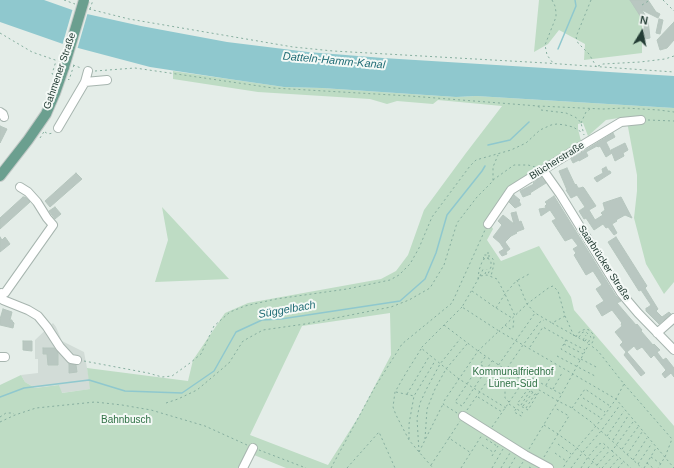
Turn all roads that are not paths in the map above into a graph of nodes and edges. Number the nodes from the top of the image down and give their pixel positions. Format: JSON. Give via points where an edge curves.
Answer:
{"nodes":[{"id":1,"x":82,"y":4,"type":"edge"},
{"id":2,"x":88,"y":71,"type":"dead end"},
{"id":3,"x":107,"y":80,"type":"dead end"},
{"id":4,"x":85,"y":82,"type":"junction"},
{"id":5,"x":642,"y":120,"type":"road end"},
{"id":6,"x":58,"y":128,"type":"road end"},
{"id":7,"x":543,"y":170,"type":"junction"},
{"id":8,"x":0,"y":176,"type":"edge"},
{"id":9,"x":20,"y":188,"type":"dead end"},
{"id":10,"x":488,"y":224,"type":"road end"},
{"id":11,"x":0,"y":294,"type":"edge"},
{"id":12,"x":674,"y":318,"type":"edge"},
{"id":13,"x":657,"y":333,"type":"junction"},
{"id":14,"x":674,"y":350,"type":"edge"},
{"id":15,"x":77,"y":360,"type":"road end"},
{"id":16,"x":463,"y":416,"type":"road end"},
{"id":17,"x":253,"y":448,"type":"road end"},
{"id":18,"x":243,"y":468,"type":"edge"},
{"id":19,"x":549,"y":468,"type":"edge"}],
"edges":[{"from":1,"to":8,"type":"main road","name":"Gahmener Straße","bridge":true,"via":[[55,93],[46,114]]},
{"from":2,"to":4,"type":"street"},
{"from":3,"to":4,"type":"street"},
{"from":4,"to":6,"type":"street"},
{"from":5,"to":7,"type":"street","name":"Blücherstraße","via":[[621,122]]},
{"from":7,"to":10,"type":"street","name":"Blücherstraße","via":[[511,190]]},
{"from":7,"to":13,"type":"street","name":"Saarbrücker Straße","via":[[621,293]]},
{"from":9,"to":11,"type":"street","via":[[37,202],[53,225],[5,292]]},
{"from":11,"to":15,"type":"street","via":[[3,300],[38,316],[60,347],[71,359]]},
{"from":12,"to":13,"type":"street"},
{"from":13,"to":14,"type":"street","name":"Saarbrücker Straße"},
{"from":16,"to":19,"type":"street","via":[[486,433]]},
{"from":17,"to":18,"type":"street"}]}
